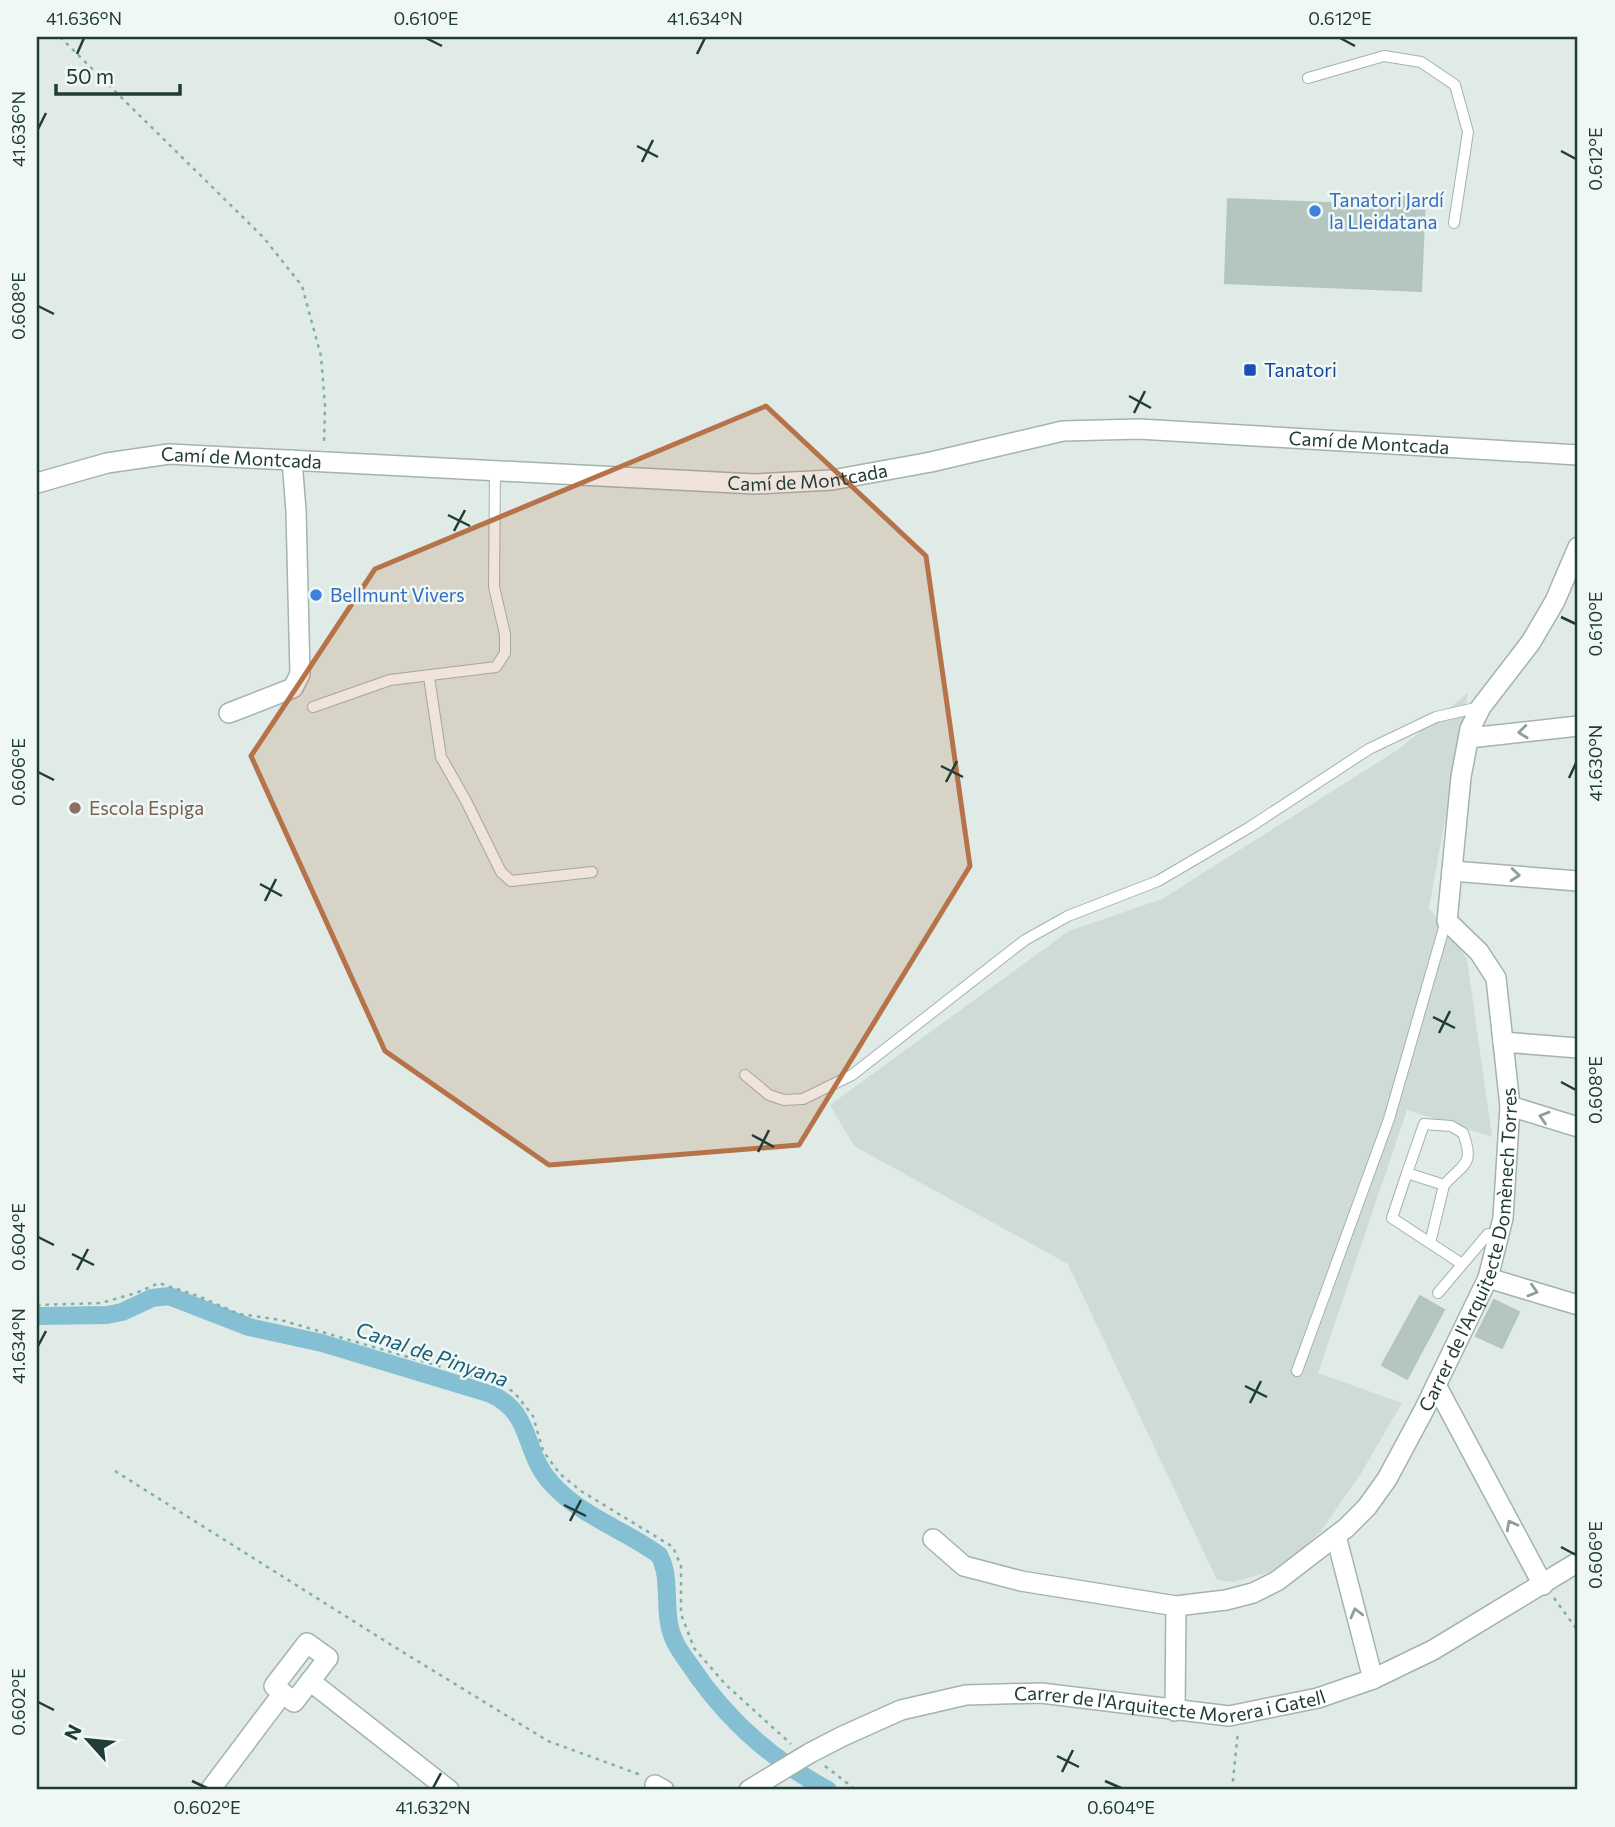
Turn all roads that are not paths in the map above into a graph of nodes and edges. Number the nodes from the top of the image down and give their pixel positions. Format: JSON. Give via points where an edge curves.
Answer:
{"nodes":[{"id":1,"x":1308,"y":78,"type":"dead end"},
{"id":2,"x":1454,"y":223,"type":"dead end"},
{"id":3,"x":1578,"y":455,"type":"edge"},
{"id":4,"x":292,"y":460,"type":"junction"},
{"id":5,"x":495,"y":470,"type":"junction"},
{"id":6,"x":37,"y":483,"type":"edge"},
{"id":7,"x":1578,"y":549,"type":"edge"},
{"id":8,"x":429,"y":677,"type":"junction"},
{"id":9,"x":313,"y":707,"type":"dead end"},
{"id":10,"x":1481,"y":707,"type":"junction"},
{"id":11,"x":229,"y":713,"type":"dead end"},
{"id":12,"x":1578,"y":726,"type":"edge"},
{"id":13,"x":1469,"y":738,"type":"junction"},
{"id":14,"x":1452,"y":871,"type":"junction"},
{"id":15,"x":592,"y":872,"type":"dead end"},
{"id":16,"x":1578,"y":881,"type":"edge"},
{"id":17,"x":1447,"y":921,"type":"junction"},
{"id":18,"x":1503,"y":1042,"type":"junction"},
{"id":19,"x":1578,"y":1048,"type":"edge"},
{"id":20,"x":745,"y":1075,"type":"dead end"},
{"id":21,"x":1510,"y":1107,"type":"junction"},
{"id":22,"x":1578,"y":1127,"type":"edge"},
{"id":23,"x":1407,"y":1173,"type":"junction"},
{"id":24,"x":1444,"y":1185,"type":"junction"},
{"id":25,"x":1498,"y":1235,"type":"junction"},
{"id":26,"x":1430,"y":1243,"type":"junction"},
{"id":27,"x":1462,"y":1264,"type":"junction"},
{"id":28,"x":1488,"y":1278,"type":"junction"},
{"id":29,"x":1438,"y":1293,"type":"dead end"},
{"id":30,"x":1578,"y":1305,"type":"edge"},
{"id":31,"x":1297,"y":1371,"type":"dead end"},
{"id":32,"x":1436,"y":1385,"type":"junction"},
{"id":33,"x":1336,"y":1536,"type":"junction"},
{"id":34,"x":933,"y":1539,"type":"dead end"},
{"id":35,"x":1578,"y":1562,"type":"edge"},
{"id":36,"x":1544,"y":1585,"type":"junction"},
{"id":37,"x":1176,"y":1606,"type":"junction"},
{"id":38,"x":1373,"y":1679,"type":"junction"},
{"id":39,"x":310,"y":1681,"type":"junction"},
{"id":40,"x":283,"y":1693,"type":"junction"},
{"id":41,"x":1175,"y":1711,"type":"junction"},
{"id":42,"x":209,"y":1790,"type":"edge"},
{"id":43,"x":449,"y":1790,"type":"edge"},
{"id":44,"x":749,"y":1790,"type":"edge"}],
"edges":[{"from":1,"to":2,"type":"lane","via":[[1384,55],[1422,62],[1455,85],[1468,132]]},
{"from":3,"to":5,"type":"street","name":"Camí de Montcada","via":[[1139,429],[1063,431],[832,480],[755,484]]},
{"from":4,"to":5,"type":"street","name":"Camí de Montcada"},
{"from":4,"to":6,"type":"street","name":"Camí de Montcada","via":[[169,454],[107,463]]},
{"from":4,"to":11,"type":"street","via":[[300,674],[293,688]]},
{"from":5,"to":8,"type":"lane","via":[[494,587],[505,653],[496,667]]},
{"from":7,"to":10,"type":"street","via":[[1531,642]]},
{"from":8,"to":9,"type":"lane","via":[[390,680]]},
{"from":8,"to":15,"type":"lane","via":[[440,757],[501,872],[511,881]]},
{"from":10,"to":13,"type":"street"},
{"from":10,"to":20,"type":"lane","via":[[1436,717],[1369,750],[1158,881],[1068,916],[1025,940],[852,1075],[803,1099],[784,1100],[769,1095]]},
{"from":12,"to":13,"type":"street","one_way":true},
{"from":13,"to":14,"type":"street"},
{"from":14,"to":16,"type":"street","one_way":true},
{"from":14,"to":17,"type":"street"},
{"from":17,"to":18,"type":"street","name":"Carrer de l'Arquitecte Domènech Torres","via":[[1479,952],[1496,978]]},
{"from":17,"to":31,"type":"lane","via":[[1389,1119]]},
{"from":18,"to":19,"type":"street"},
{"from":18,"to":21,"type":"street","name":"Carrer de l'Arquitecte Domènech Torres"},
{"from":22,"to":21,"type":"street","one_way":true},
{"from":21,"to":25,"type":"street","name":"Carrer de l'Arquitecte Domènech Torres"},
{"from":23,"to":24,"type":"lane"},
{"from":23,"to":24,"type":"lane","via":[[1424,1124],[1451,1126],[1463,1133],[1469,1150],[1466,1163]]},
{"from":23,"to":26,"type":"lane","via":[[1392,1218]]},
{"from":24,"to":26,"type":"lane"},
{"from":25,"to":27,"type":"lane","via":[[1488,1234]]},
{"from":25,"to":28,"type":"street","name":"Carrer de l'Arquitecte Domènech Torres"},
{"from":26,"to":27,"type":"lane"},
{"from":27,"to":29,"type":"lane"},
{"from":28,"to":30,"type":"street","one_way":true},
{"from":28,"to":32,"type":"street","name":"Carrer de l'Arquitecte Domènech Torres"},
{"from":32,"to":33,"type":"street","name":"Carrer de l'Arquitecte Domènech Torres","via":[[1387,1479],[1367,1507]]},
{"from":36,"to":32,"type":"street","one_way":true},
{"from":33,"to":37,"type":"street","name":"Carrer de l'Arquitecte Domènech Torres","via":[[1253,1594]]},
{"from":38,"to":33,"type":"street","one_way":true},
{"from":34,"to":37,"type":"street","name":"Carrer de l'Arquitecte Domènech Torres","via":[[964,1566],[1021,1581]]},
{"from":35,"to":36,"type":"street","name":"Carrer de l'Arquitecte Morera i Gatell"},
{"from":36,"to":38,"type":"street","name":"Carrer de l'Arquitecte Morera i Gatell"},
{"from":37,"to":41,"type":"street"},
{"from":38,"to":41,"type":"street","name":"Carrer de l'Arquitecte Morera i Gatell","via":[[1318,1698],[1229,1716]]},
{"from":39,"to":40,"type":"street","via":[[294,1702]]},
{"from":39,"to":40,"type":"street","via":[[328,1658],[307,1643],[274,1686]]},
{"from":39,"to":43,"type":"street"},
{"from":40,"to":42,"type":"street"},
{"from":41,"to":44,"type":"street","name":"Carrer de l'Arquitecte Morera i Gatell","via":[[1041,1693],[966,1695],[901,1710],[797,1760]]}]}
